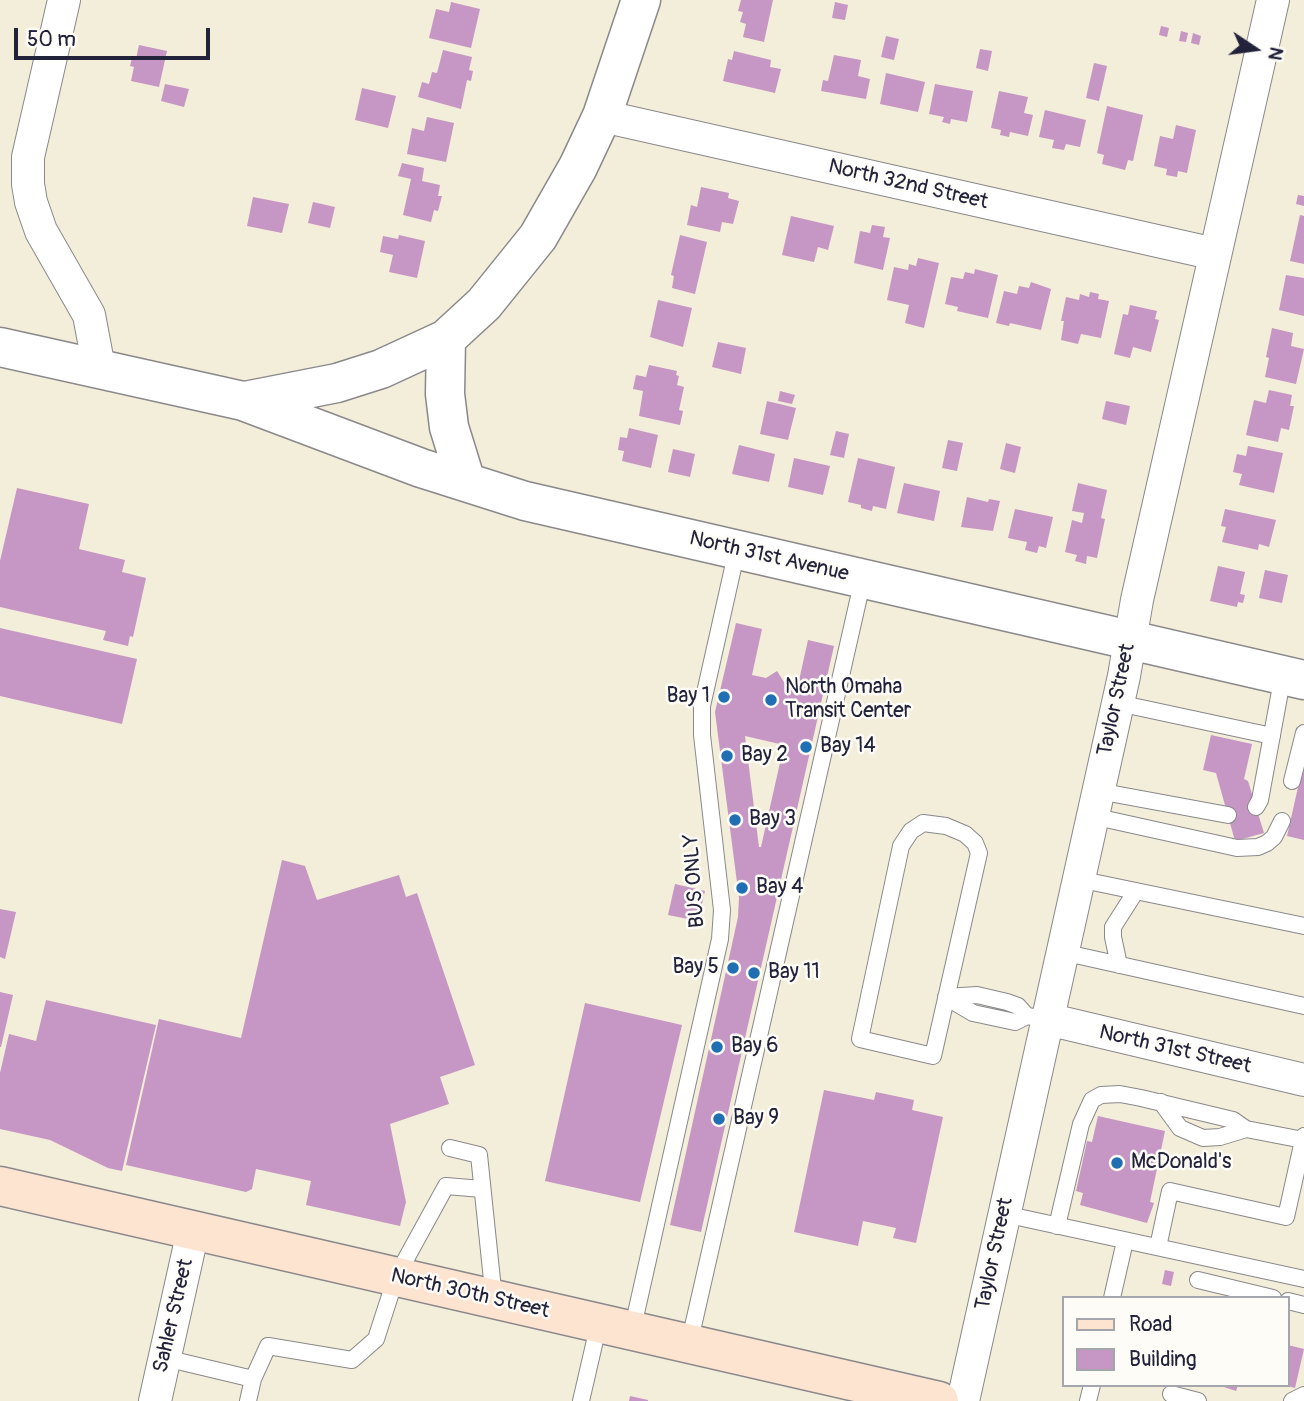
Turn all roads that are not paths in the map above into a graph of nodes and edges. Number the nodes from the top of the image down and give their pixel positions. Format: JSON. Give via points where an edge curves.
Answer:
{"nodes":[{"id":1,"x":64,"y":0,"type":"edge"},
{"id":2,"x":641,"y":0,"type":"edge"},
{"id":3,"x":1273,"y":0,"type":"edge"},
{"id":4,"x":602,"y":116,"type":"junction"},
{"id":5,"x":1215,"y":254,"type":"junction"},
{"id":6,"x":446,"y":339,"type":"junction"},
{"id":7,"x":0,"y":347,"type":"edge"},
{"id":8,"x":99,"y":368,"type":"junction"},
{"id":9,"x":243,"y":401,"type":"junction"},
{"id":10,"x":466,"y":482,"type":"junction"},
{"id":11,"x":737,"y":550,"type":"junction"},
{"id":12,"x":863,"y":579,"type":"junction"},
{"id":13,"x":1130,"y":640,"type":"junction"},
{"id":14,"x":1294,"y":677,"type":"edge"},
{"id":15,"x":1118,"y":703,"type":"junction"},
{"id":16,"x":1304,"y":733,"type":"edge"},
{"id":17,"x":1272,"y":736,"type":"junction"},
{"id":18,"x":1268,"y":757,"type":"junction"},
{"id":19,"x":1297,"y":763,"type":"junction"},
{"id":20,"x":1292,"y":781,"type":"dead end"},
{"id":21,"x":1095,"y":804,"type":"junction"},
{"id":22,"x":1256,"y":807,"type":"dead end"},
{"id":23,"x":1228,"y":815,"type":"dead end"},
{"id":24,"x":1282,"y":821,"type":"dead end"},
{"id":25,"x":1078,"y":879,"type":"junction"},
{"id":26,"x":1136,"y":891,"type":"junction"},
{"id":27,"x":1304,"y":926,"type":"edge"},
{"id":28,"x":1062,"y":952,"type":"junction"},
{"id":29,"x":1119,"y":965,"type":"junction"},
{"id":30,"x":946,"y":997,"type":"junction"},
{"id":31,"x":1304,"y":1006,"type":"edge"},
{"id":32,"x":1037,"y":1017,"type":"junction"},
{"id":33,"x":1304,"y":1080,"type":"edge"},
{"id":34,"x":1161,"y":1102,"type":"junction"},
{"id":35,"x":1246,"y":1129,"type":"junction"},
{"id":36,"x":1303,"y":1138,"type":"edge"},
{"id":37,"x":450,"y":1148,"type":"dead end"},
{"id":38,"x":0,"y":1186,"type":"edge"},
{"id":39,"x":482,"y":1189,"type":"junction"},
{"id":40,"x":1004,"y":1214,"type":"junction"},
{"id":41,"x":1057,"y":1226,"type":"junction"},
{"id":42,"x":193,"y":1231,"type":"junction"},
{"id":43,"x":1125,"y":1241,"type":"junction"},
{"id":44,"x":1158,"y":1247,"type":"junction"},
{"id":45,"x":1203,"y":1258,"type":"junction"},
{"id":46,"x":396,"y":1277,"type":"junction"},
{"id":47,"x":1304,"y":1279,"type":"edge"},
{"id":48,"x":1198,"y":1280,"type":"junction"},
{"id":49,"x":1112,"y":1296,"type":"edge"},
{"id":50,"x":1194,"y":1296,"type":"edge"},
{"id":51,"x":1265,"y":1296,"type":"edge"},
{"id":52,"x":494,"y":1299,"type":"junction"},
{"id":53,"x":616,"y":1327,"type":"junction"},
{"id":54,"x":690,"y":1344,"type":"junction"},
{"id":55,"x":165,"y":1358,"type":"junction"},
{"id":56,"x":253,"y":1379,"type":"junction"},
{"id":57,"x":1171,"y":1394,"type":"edge"},
{"id":58,"x":1304,"y":1395,"type":"edge"},
{"id":59,"x":155,"y":1401,"type":"edge"},
{"id":60,"x":248,"y":1401,"type":"edge"},
{"id":61,"x":582,"y":1401,"type":"edge"},
{"id":62,"x":939,"y":1401,"type":"edge"},
{"id":63,"x":963,"y":1401,"type":"edge"},
{"id":64,"x":1198,"y":1401,"type":"edge"},
{"id":65,"x":1292,"y":1401,"type":"edge"}],
"edges":[{"from":1,"to":8,"type":"street","via":[[28,158],[28,184],[41,231],[89,315]]},
{"from":2,"to":4,"type":"street"},
{"from":3,"to":5,"type":"street","name":"Taylor Street"},
{"from":4,"to":5,"type":"street","name":"North 32nd Street"},
{"from":4,"to":6,"type":"street","via":[[538,237],[484,304]]},
{"from":5,"to":13,"type":"street","name":"Taylor Street"},
{"from":6,"to":9,"type":"street","via":[[337,383]]},
{"from":6,"to":10,"type":"street","via":[[449,426]]},
{"from":7,"to":8,"type":"street","name":"North 31st Avenue"},
{"from":8,"to":9,"type":"street","name":"North 31st Avenue"},
{"from":9,"to":10,"type":"street","name":"North 31st Avenue"},
{"from":10,"to":11,"type":"street","name":"North 31st Avenue","via":[[524,501]]},
{"from":11,"to":12,"type":"street","name":"North 31st Avenue"},
{"from":11,"to":53,"type":"lane","name":"BUS ONLY","via":[[701,728],[722,910],[720,939]]},
{"from":12,"to":13,"type":"street","name":"North 31st Avenue"},
{"from":12,"to":54,"type":"lane"},
{"from":13,"to":14,"type":"street","name":"North 31st Avenue"},
{"from":13,"to":15,"type":"street","name":"Taylor Street"},
{"from":14,"to":17,"type":"lane"},
{"from":15,"to":17,"type":"lane"},
{"from":15,"to":21,"type":"street","name":"Taylor Street"},
{"from":16,"to":19,"type":"lane"},
{"from":17,"to":18,"type":"lane"},
{"from":18,"to":19,"type":"lane"},
{"from":18,"to":22,"type":"lane"},
{"from":19,"to":20,"type":"lane"},
{"from":21,"to":23,"type":"lane"},
{"from":21,"to":24,"type":"lane","via":[[1237,848],[1267,843]]},
{"from":21,"to":25,"type":"street","name":"Taylor Street"},
{"from":25,"to":26,"type":"lane"},
{"from":25,"to":28,"type":"street","name":"Taylor Street"},
{"from":26,"to":27,"type":"lane"},
{"from":26,"to":29,"type":"lane","via":[[1113,927]]},
{"from":28,"to":29,"type":"lane"},
{"from":28,"to":32,"type":"street","name":"Taylor Street"},
{"from":29,"to":31,"type":"lane"},
{"from":30,"to":30,"type":"lane","via":[[979,853],[965,834],[923,823],[901,846],[860,1038],[933,1055]]},
{"from":30,"to":32,"type":"lane","via":[[977,995],[1018,1006]]},
{"from":32,"to":33,"type":"street","name":"North 31st Street"},
{"from":32,"to":40,"type":"street","name":"Taylor Street"},
{"from":34,"to":35,"type":"lane","via":[[1233,1120]]},
{"from":34,"to":35,"type":"lane","via":[[1180,1128],[1203,1138]]},
{"from":34,"to":41,"type":"lane","via":[[1120,1094],[1092,1100],[1080,1124]]},
{"from":35,"to":36,"type":"lane"},
{"from":36,"to":44,"type":"lane","via":[[1286,1217],[1170,1191]]},
{"from":37,"to":39,"type":"lane","via":[[480,1155]]},
{"from":38,"to":42,"type":"main road","name":"North 30th Street"},
{"from":39,"to":46,"type":"lane","via":[[446,1186]]},
{"from":39,"to":52,"type":"lane"},
{"from":40,"to":41,"type":"lane"},
{"from":40,"to":63,"type":"street","name":"Taylor Street"},
{"from":41,"to":43,"type":"lane"},
{"from":42,"to":46,"type":"main road","name":"North 30th Street"},
{"from":42,"to":55,"type":"street","name":"Sahler Street"},
{"from":43,"to":44,"type":"lane"},
{"from":43,"to":49,"type":"lane"},
{"from":44,"to":45,"type":"lane"},
{"from":45,"to":47,"type":"lane"},
{"from":45,"to":48,"type":"lane"},
{"from":46,"to":52,"type":"main road","name":"North 30th Street"},
{"from":46,"to":56,"type":"lane","via":[[376,1339],[352,1360],[268,1346]]},
{"from":48,"to":50,"type":"lane"},
{"from":48,"to":51,"type":"lane"},
{"from":52,"to":53,"type":"main road","name":"North 30th Street"},
{"from":53,"to":54,"type":"main road","name":"North 30th Street"},
{"from":53,"to":61,"type":"lane","name":"BUS ONLY"},
{"from":54,"to":62,"type":"main road","name":"North 30th Street"},
{"from":55,"to":56,"type":"lane"},
{"from":55,"to":59,"type":"street","name":"Sahler Street"},
{"from":56,"to":60,"type":"lane"},
{"from":57,"to":64,"type":"lane"},
{"from":58,"to":65,"type":"lane"}]}
